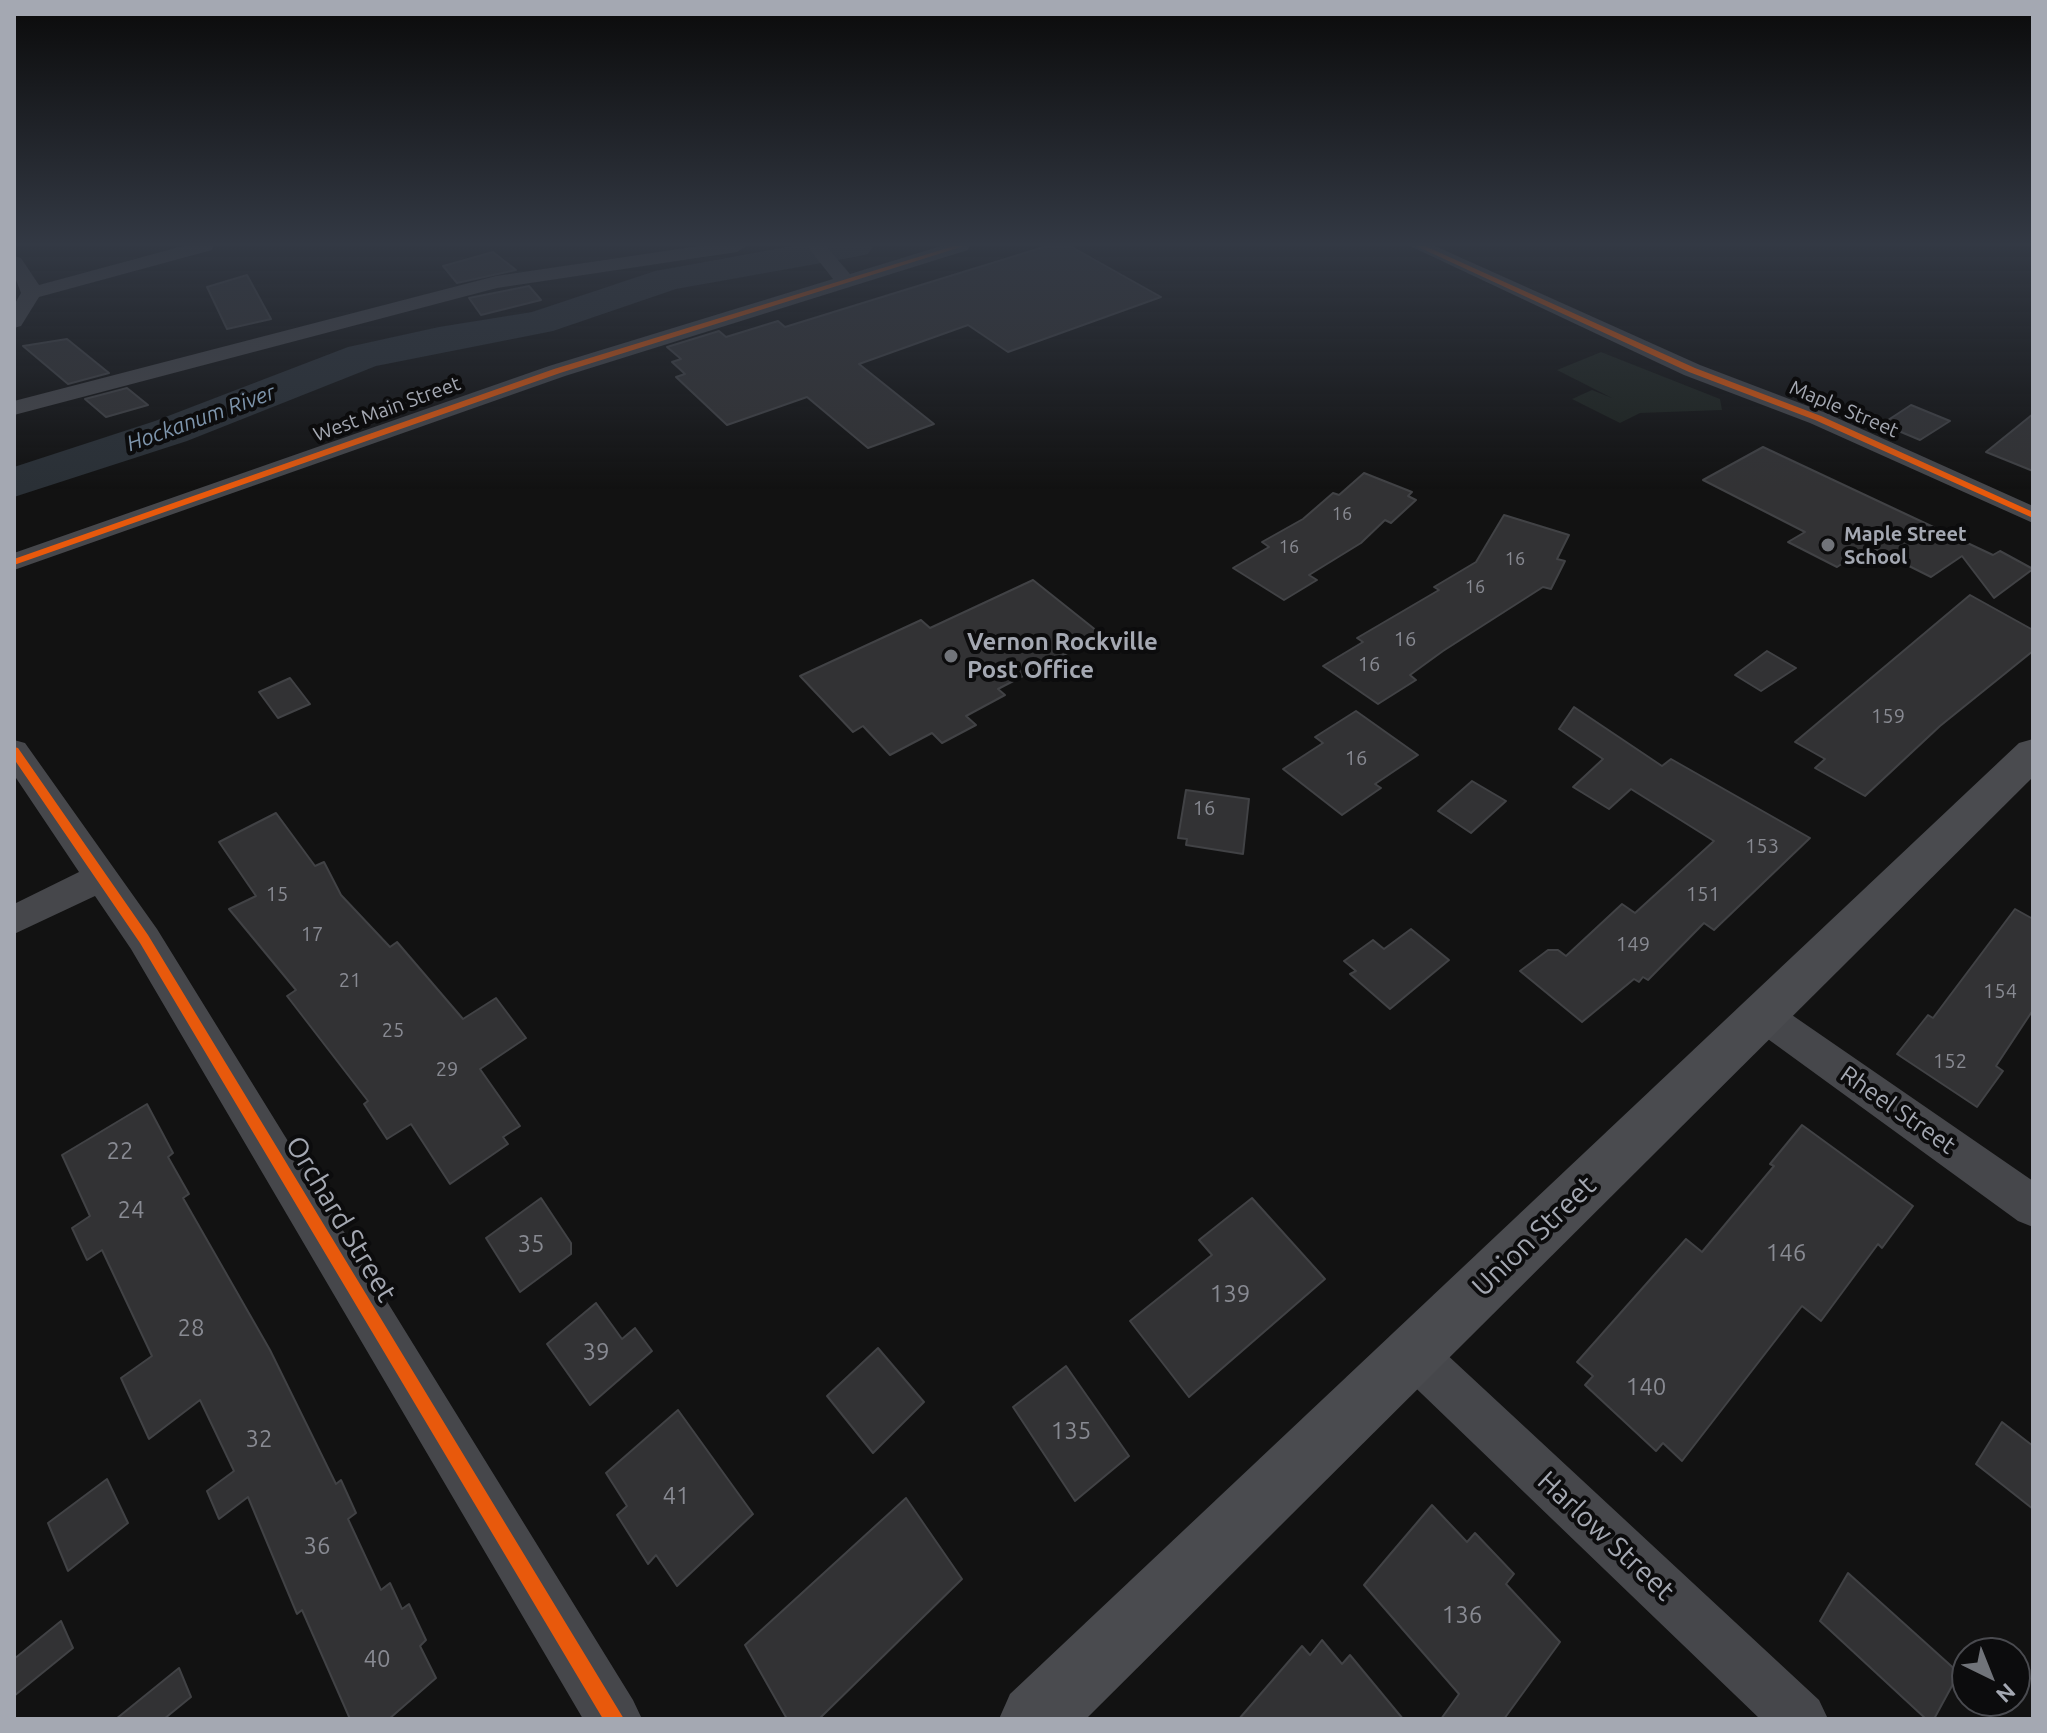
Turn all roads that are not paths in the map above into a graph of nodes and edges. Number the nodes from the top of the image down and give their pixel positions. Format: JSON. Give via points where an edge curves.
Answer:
{"nodes":[{"id":1,"x":324,"y":327,"type":"edge"},
{"id":2,"x":700,"y":327,"type":"edge"},
{"id":3,"x":1597,"y":327,"type":"edge"},
{"id":4,"x":14,"y":408,"type":"edge"},
{"id":5,"x":2033,"y":515,"type":"edge"},
{"id":6,"x":14,"y":562,"type":"edge"},
{"id":7,"x":14,"y":751,"type":"edge"},
{"id":8,"x":2033,"y":753,"type":"edge"},
{"id":9,"x":103,"y":876,"type":"junction"},
{"id":10,"x":14,"y":920,"type":"edge"},
{"id":11,"x":1763,"y":1015,"type":"junction"},
{"id":12,"x":2033,"y":1206,"type":"edge"},
{"id":13,"x":1413,"y":1354,"type":"junction"},
{"id":14,"x":614,"y":1719,"type":"edge"},
{"id":15,"x":1035,"y":1719,"type":"edge"},
{"id":16,"x":1800,"y":1719,"type":"edge"}],
"edges":[{"from":1,"to":4,"type":"street"},
{"from":2,"to":6,"type":"street","name":"West Main Street","via":[[516,385]]},
{"from":3,"to":5,"type":"street","name":"Maple Street"},
{"from":7,"to":9,"type":"street","name":"Orchard Street"},
{"from":8,"to":11,"type":"main road","name":"Union Street"},
{"from":9,"to":10,"type":"street"},
{"from":9,"to":14,"type":"street","name":"Orchard Street"},
{"from":11,"to":12,"type":"street","name":"Rheel Street"},
{"from":11,"to":13,"type":"main road","name":"Union Street"},
{"from":13,"to":15,"type":"main road","name":"Union Street"},
{"from":13,"to":16,"type":"street","name":"Harlow Street"}]}
